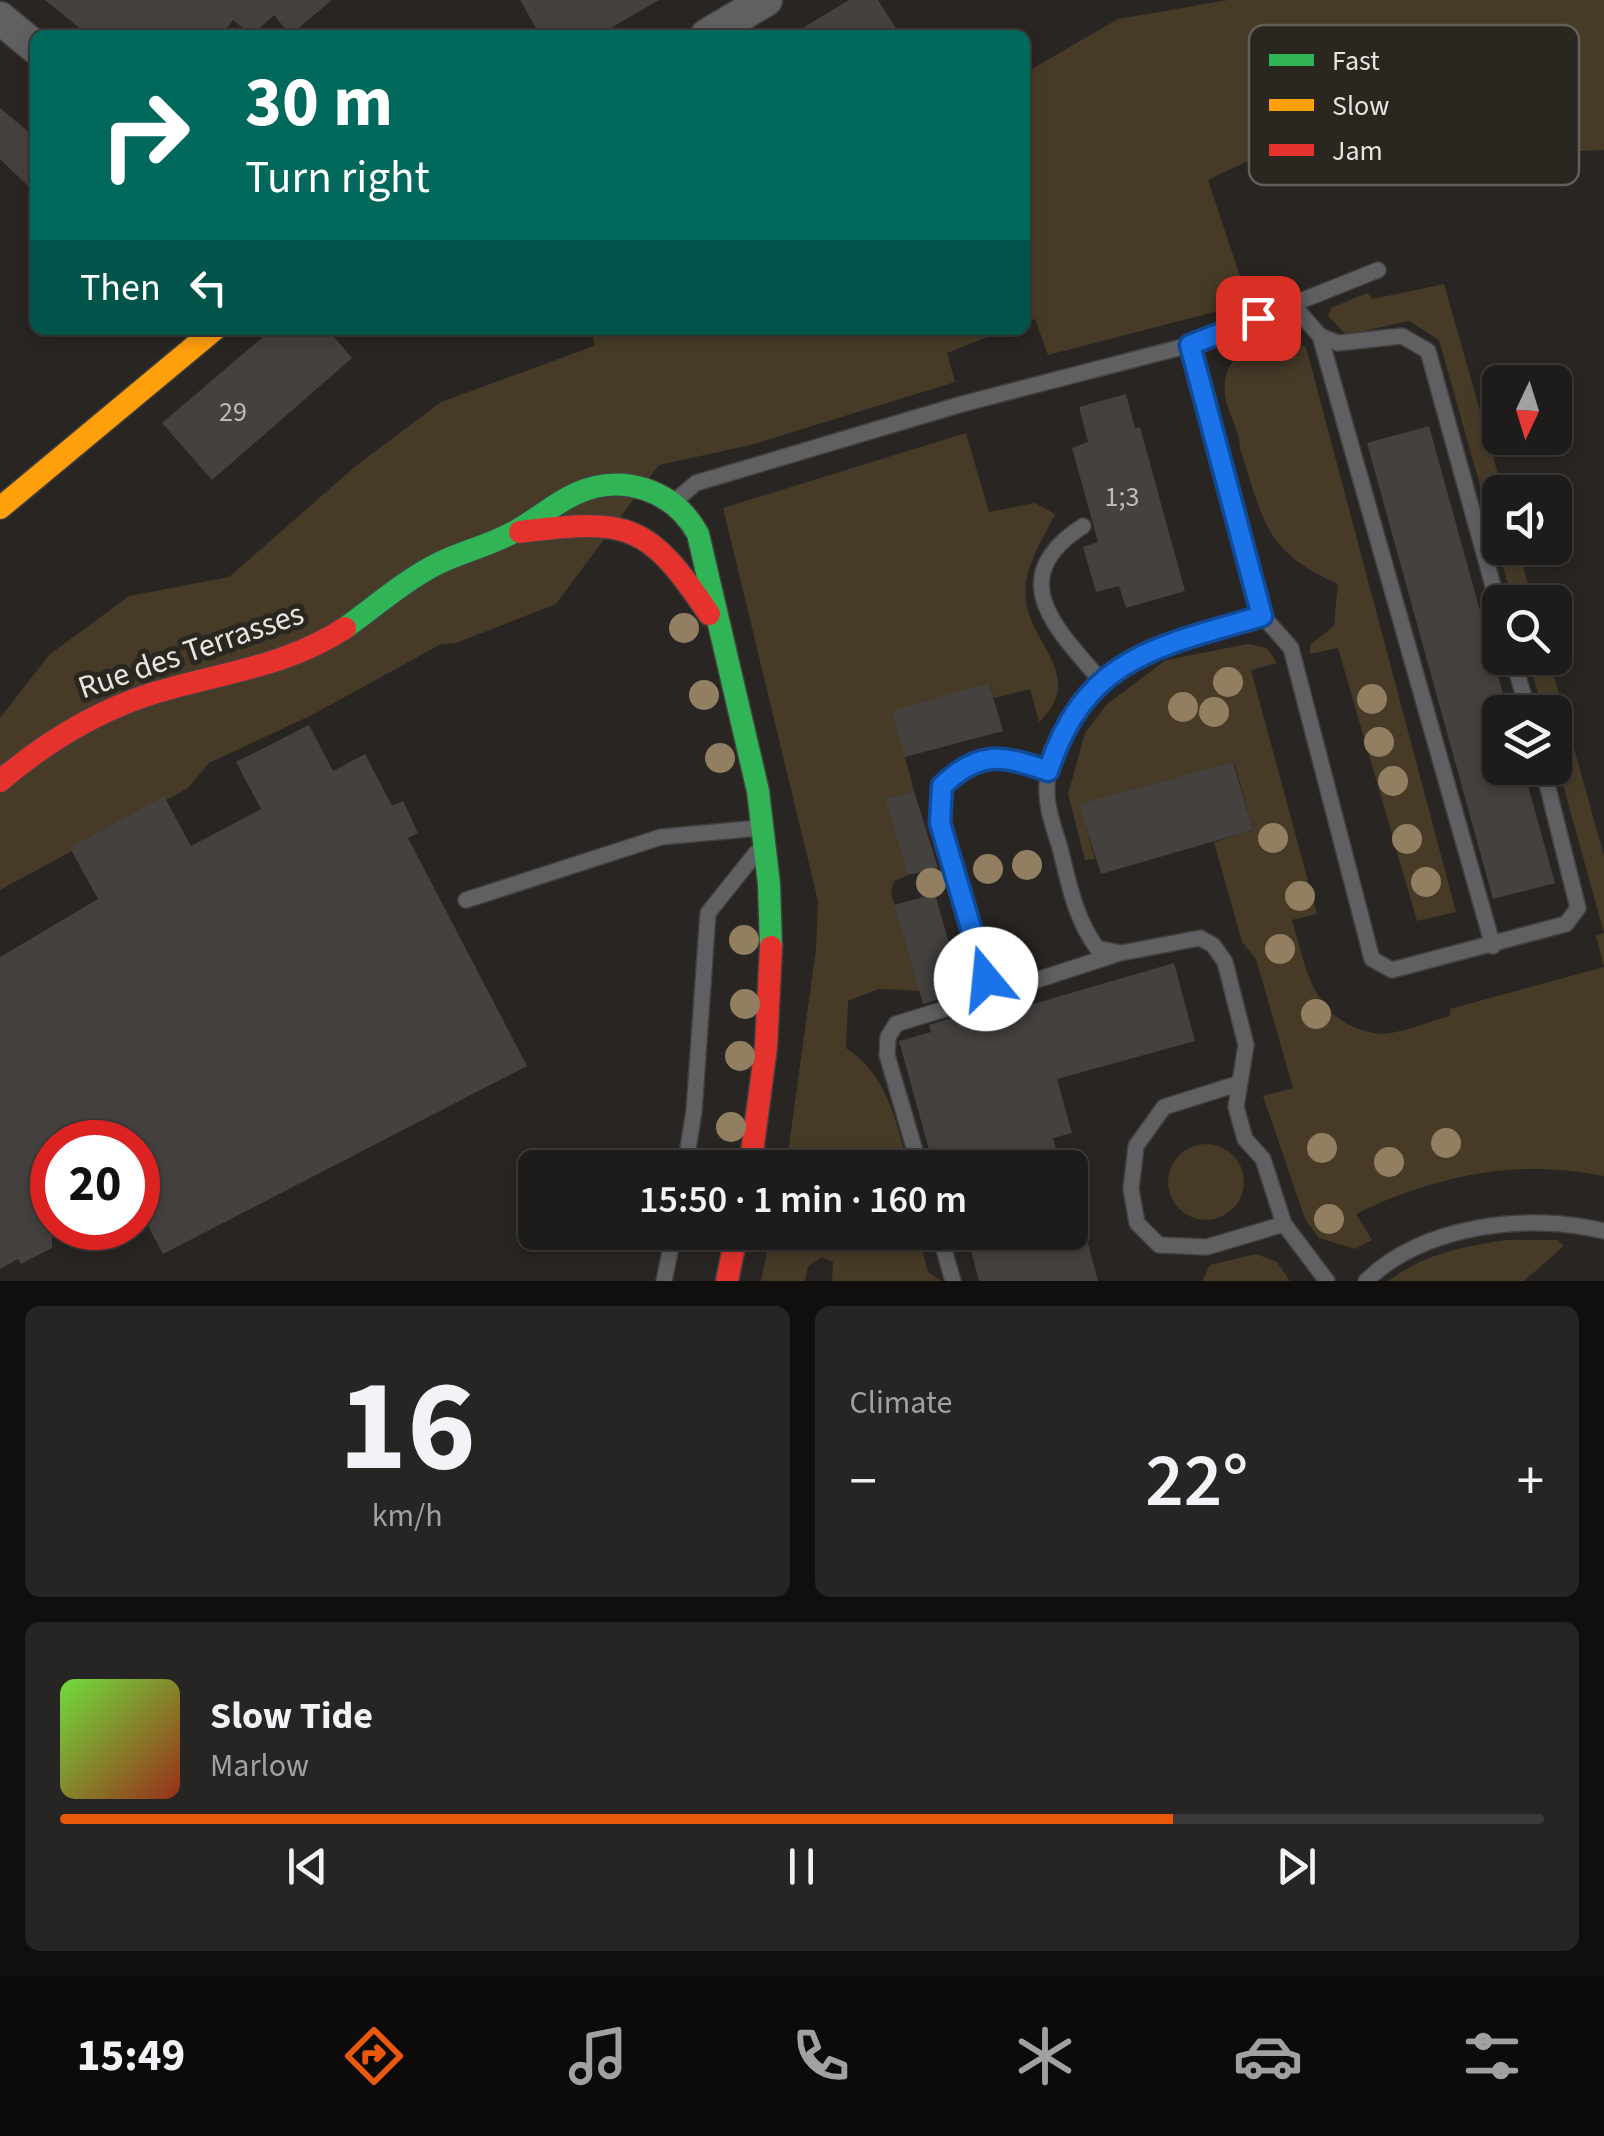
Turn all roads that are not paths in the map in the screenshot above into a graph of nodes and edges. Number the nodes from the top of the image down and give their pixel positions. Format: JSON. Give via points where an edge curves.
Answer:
{"nodes":[{"id":1,"x":766,"y":0,"type":"edge"},
{"id":2,"x":0,"y":18,"type":"edge"},
{"id":3,"x":715,"y":30,"type":"edge"},
{"id":4,"x":30,"y":43,"type":"edge"},
{"id":5,"x":1378,"y":270,"type":"dead end"},
{"id":6,"x":1292,"y":304,"type":"junction"},
{"id":7,"x":208,"y":335,"type":"edge"},
{"id":8,"x":1320,"y":336,"type":"junction"},
{"id":9,"x":1190,"y":345,"type":"junction"},
{"id":10,"x":674,"y":502,"type":"junction"},
{"id":11,"x":0,"y":508,"type":"edge"},
{"id":12,"x":644,"y":511,"type":"dead end"},
{"id":13,"x":1083,"y":526,"type":"dead end"},
{"id":14,"x":513,"y":533,"type":"junction"},
{"id":15,"x":672,"y":542,"type":"junction"},
{"id":16,"x":1493,"y":585,"type":"edge"},
{"id":17,"x":1262,"y":616,"type":"junction"},
{"id":18,"x":719,"y":630,"type":"junction"},
{"id":19,"x":1102,"y":682,"type":"junction"},
{"id":20,"x":1048,"y":771,"type":"junction"},
{"id":21,"x":0,"y":781,"type":"edge"},
{"id":22,"x":1548,"y":785,"type":"edge"},
{"id":23,"x":765,"y":835,"type":"junction"},
{"id":24,"x":466,"y":900,"type":"dead end"},
{"id":25,"x":1493,"y":946,"type":"junction"},
{"id":26,"x":1121,"y":952,"type":"junction"},
{"id":27,"x":1006,"y":990,"type":"junction"},
{"id":28,"x":1238,"y":1084,"type":"junction"},
{"id":29,"x":688,"y":1150,"type":"edge"},
{"id":30,"x":753,"y":1150,"type":"edge"},
{"id":31,"x":915,"y":1150,"type":"edge"},
{"id":32,"x":1284,"y":1224,"type":"junction"},
{"id":33,"x":1604,"y":1231,"type":"edge"},
{"id":34,"x":670,"y":1250,"type":"edge"},
{"id":35,"x":733,"y":1250,"type":"edge"},
{"id":36,"x":944,"y":1250,"type":"edge"},
{"id":37,"x":664,"y":1281,"type":"edge"},
{"id":38,"x":727,"y":1281,"type":"edge"},
{"id":39,"x":953,"y":1281,"type":"edge"},
{"id":40,"x":1327,"y":1281,"type":"edge"},
{"id":41,"x":1366,"y":1281,"type":"edge"}],
"edges":[{"from":1,"to":3,"type":"street"},
{"from":2,"to":4,"type":"street"},
{"from":5,"to":6,"type":"lane"},
{"from":6,"to":8,"type":"lane"},
{"from":6,"to":9,"type":"lane"},
{"from":7,"to":11,"type":"street"},
{"from":8,"to":16,"type":"lane","via":[[1338,344],[1402,336],[1428,351]]},
{"from":8,"to":25,"type":"lane"},
{"from":9,"to":10,"type":"lane","via":[[696,483]]},
{"from":9,"to":17,"type":"lane"},
{"from":10,"to":12,"type":"lane"},
{"from":10,"to":14,"type":"street","name":"Rue des Terrasses","via":[[611,484],[572,493]]},
{"from":10,"to":15,"type":"lane"},
{"from":10,"to":18,"type":"street","name":"Rue des Terrasses","via":[[697,526],[708,555]]},
{"from":13,"to":19,"type":"lane","via":[[1062,539],[1046,566],[1041,595],[1048,620]]},
{"from":14,"to":15,"type":"street","name":"Rue des Terrasses","via":[[616,520]]},
{"from":14,"to":21,"type":"street","name":"Rue des Terrasses","via":[[435,565],[328,639],[286,658],[90,715]]},
{"from":15,"to":18,"type":"street","name":"Rue des Terrasses"},
{"from":17,"to":19,"type":"lane","via":[[1172,642],[1118,665]]},
{"from":17,"to":25,"type":"lane","via":[[1291,648],[1372,958],[1392,970]]},
{"from":18,"to":23,"type":"street","name":"Rue des Terrasses"},
{"from":19,"to":20,"type":"lane","via":[[1060,736]]},
{"from":20,"to":26,"type":"lane","via":[[1047,802],[1081,926],[1097,948]]},
{"from":20,"to":27,"type":"lane","via":[[1007,757],[965,764],[942,786],[940,823],[986,979]]},
{"from":22,"to":25,"type":"lane","via":[[1578,908],[1566,924]]},
{"from":23,"to":24,"type":"lane","via":[[661,837]]},
{"from":23,"to":29,"type":"lane","via":[[708,914]]},
{"from":23,"to":30,"type":"street","name":"Rue des Terrasses","via":[[771,982]]},
{"from":26,"to":27,"type":"lane"},
{"from":26,"to":28,"type":"lane","via":[[1200,938],[1213,946],[1225,962],[1246,1045]]},
{"from":27,"to":31,"type":"lane","via":[[896,1024],[888,1037],[887,1055]]},
{"from":28,"to":32,"type":"lane","via":[[1245,1139],[1263,1160]]},
{"from":28,"to":32,"type":"lane","via":[[1164,1108],[1136,1146],[1131,1190],[1137,1223],[1159,1245],[1207,1247]]},
{"from":32,"to":40,"type":"lane"},
{"from":33,"to":41,"type":"lane","via":[[1541,1224],[1461,1234],[1427,1242]]},
{"from":34,"to":37,"type":"lane"},
{"from":35,"to":38,"type":"street"},
{"from":36,"to":39,"type":"lane"}]}
